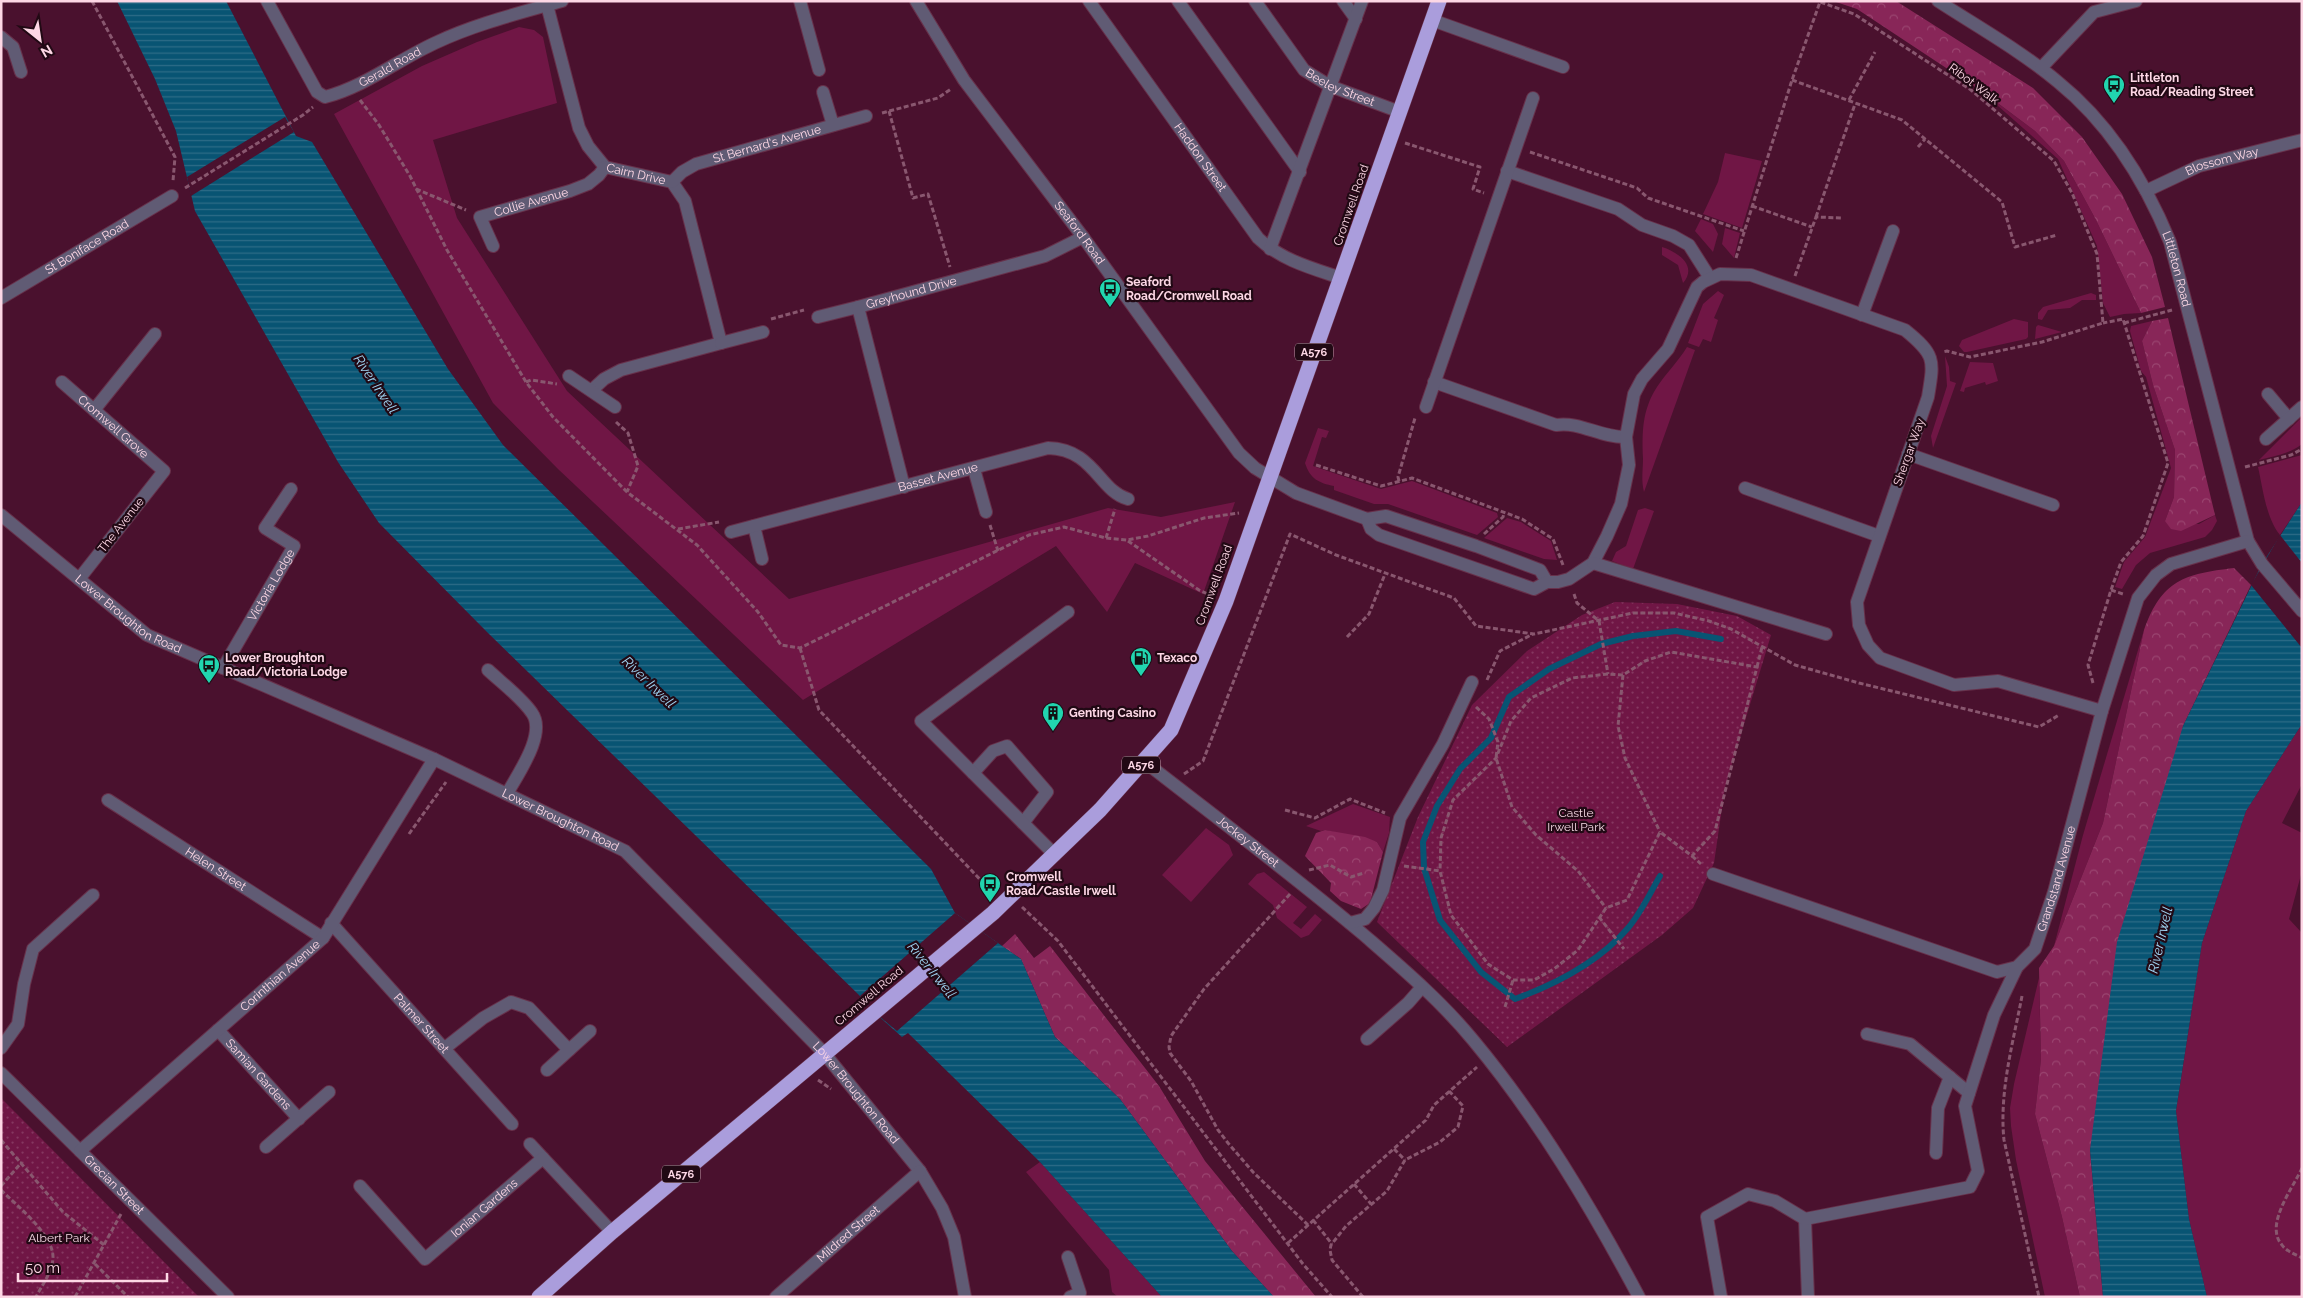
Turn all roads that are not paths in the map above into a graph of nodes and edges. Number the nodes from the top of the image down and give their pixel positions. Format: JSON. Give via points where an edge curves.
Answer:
{"nodes":[{"id":1,"x":267,"y":1,"type":"edge"},
{"id":2,"x":562,"y":1,"type":"edge"},
{"id":3,"x":800,"y":1,"type":"edge"},
{"id":4,"x":916,"y":1,"type":"edge"},
{"id":5,"x":1089,"y":1,"type":"edge"},
{"id":6,"x":1178,"y":1,"type":"edge"},
{"id":7,"x":1255,"y":1,"type":"edge"},
{"id":8,"x":1343,"y":1,"type":"edge"},
{"id":9,"x":1362,"y":1,"type":"edge"},
{"id":10,"x":1439,"y":1,"type":"edge"},
{"id":11,"x":1938,"y":1,"type":"edge"},
{"id":12,"x":2136,"y":1,"type":"edge"},
{"id":13,"x":547,"y":5,"type":"junction"},
{"id":14,"x":2091,"y":7,"type":"edge"},
{"id":15,"x":1356,"y":19,"type":"junction"},
{"id":16,"x":1432,"y":20,"type":"junction"},
{"id":17,"x":1,"y":37,"type":"edge"},
{"id":18,"x":1563,"y":67,"type":"dead end"},
{"id":19,"x":2041,"y":68,"type":"junction"},
{"id":20,"x":819,"y":70,"type":"dead end"},
{"id":21,"x":21,"y":72,"type":"dead end"},
{"id":22,"x":1330,"y":86,"type":"junction"},
{"id":23,"x":824,"y":92,"type":"dead end"},
{"id":24,"x":1533,"y":98,"type":"dead end"},
{"id":25,"x":1400,"y":112,"type":"junction"},
{"id":26,"x":866,"y":116,"type":"road end"},
{"id":27,"x":833,"y":125,"type":"junction"},
{"id":28,"x":2302,"y":140,"type":"edge"},
{"id":29,"x":605,"y":167,"type":"junction"},
{"id":30,"x":1507,"y":171,"type":"junction"},
{"id":31,"x":1300,"y":172,"type":"junction"},
{"id":32,"x":672,"y":182,"type":"junction"},
{"id":33,"x":2146,"y":191,"type":"junction"},
{"id":34,"x":172,"y":196,"type":"road end"},
{"id":35,"x":1893,"y":231,"type":"dead end"},
{"id":36,"x":1083,"y":237,"type":"junction"},
{"id":37,"x":493,"y":246,"type":"dead end"},
{"id":38,"x":1270,"y":249,"type":"junction"},
{"id":39,"x":1341,"y":278,"type":"junction"},
{"id":40,"x":1710,"y":278,"type":"junction"},
{"id":41,"x":1,"y":298,"type":"edge"},
{"id":42,"x":858,"y":307,"type":"junction"},
{"id":43,"x":1862,"y":315,"type":"junction"},
{"id":44,"x":818,"y":317,"type":"road end"},
{"id":45,"x":763,"y":332,"type":"road end"},
{"id":46,"x":155,"y":334,"type":"dead end"},
{"id":47,"x":721,"y":343,"type":"junction"},
{"id":48,"x":569,"y":376,"type":"road end"},
{"id":49,"x":62,"y":382,"type":"dead end"},
{"id":50,"x":1434,"y":382,"type":"junction"},
{"id":51,"x":592,"y":390,"type":"junction"},
{"id":52,"x":2268,"y":394,"type":"dead end"},
{"id":53,"x":615,"y":407,"type":"dead end"},
{"id":54,"x":1426,"y":407,"type":"road end"},
{"id":55,"x":2302,"y":407,"type":"edge"},
{"id":56,"x":94,"y":410,"type":"junction"},
{"id":57,"x":2289,"y":419,"type":"junction"},
{"id":58,"x":1626,"y":437,"type":"junction"},
{"id":59,"x":2266,"y":439,"type":"dead end"},
{"id":60,"x":1908,"y":454,"type":"junction"},
{"id":61,"x":974,"y":469,"type":"junction"},
{"id":62,"x":164,"y":471,"type":"joint"},
{"id":63,"x":1271,"y":478,"type":"junction"},
{"id":64,"x":904,"y":487,"type":"junction"},
{"id":65,"x":1745,"y":488,"type":"dead end"},
{"id":66,"x":291,"y":489,"type":"dead end"},
{"id":67,"x":1124,"y":498,"type":"road end"},
{"id":68,"x":2053,"y":505,"type":"dead end"},
{"id":69,"x":986,"y":512,"type":"road end"},
{"id":70,"x":1,"y":515,"type":"edge"},
{"id":71,"x":1366,"y":519,"type":"junction"},
{"id":72,"x":754,"y":526,"type":"junction"},
{"id":73,"x":732,"y":532,"type":"road end"},
{"id":74,"x":1879,"y":536,"type":"junction"},
{"id":75,"x":2248,"y":541,"type":"junction"},
{"id":76,"x":762,"y":558,"type":"dead end"},
{"id":77,"x":1593,"y":563,"type":"junction"},
{"id":78,"x":79,"y":579,"type":"junction"},
{"id":79,"x":1547,"y":582,"type":"junction"},
{"id":80,"x":2302,"y":611,"type":"edge"},
{"id":81,"x":1068,"y":612,"type":"dead end"},
{"id":82,"x":1826,"y":634,"type":"dead end"},
{"id":83,"x":223,"y":668,"type":"junction"},
{"id":84,"x":488,"y":670,"type":"dead end"},
{"id":85,"x":1472,"y":682,"type":"dead end"},
{"id":86,"x":2102,"y":711,"type":"junction"},
{"id":87,"x":434,"y":759,"type":"junction"},
{"id":88,"x":1145,"y":762,"type":"junction"},
{"id":89,"x":973,"y":773,"type":"junction"},
{"id":90,"x":507,"y":794,"type":"junction"},
{"id":91,"x":108,"y":800,"type":"dead end"},
{"id":92,"x":1023,"y":823,"type":"junction"},
{"id":93,"x":1055,"y":855,"type":"junction"},
{"id":94,"x":1713,"y":874,"type":"dead end"},
{"id":95,"x":93,"y":895,"type":"dead end"},
{"id":96,"x":331,"y":923,"type":"junction"},
{"id":97,"x":1350,"y":923,"type":"junction"},
{"id":98,"x":322,"y":938,"type":"junction"},
{"id":99,"x":2017,"y":967,"type":"junction"},
{"id":100,"x":1422,"y":987,"type":"junction"},
{"id":101,"x":218,"y":1030,"type":"junction"},
{"id":102,"x":590,"y":1031,"type":"dead end"},
{"id":103,"x":1867,"y":1034,"type":"dead end"},
{"id":104,"x":1367,"y":1039,"type":"dead end"},
{"id":105,"x":1,"y":1048,"type":"edge"},
{"id":106,"x":445,"y":1048,"type":"junction"},
{"id":107,"x":570,"y":1050,"type":"junction"},
{"id":108,"x":824,"y":1053,"type":"junction"},
{"id":109,"x":547,"y":1070,"type":"dead end"},
{"id":110,"x":1,"y":1073,"type":"edge"},
{"id":111,"x":1950,"y":1077,"type":"junction"},
{"id":112,"x":329,"y":1092,"type":"dead end"},
{"id":113,"x":1969,"y":1092,"type":"junction"},
{"id":114,"x":299,"y":1118,"type":"junction"},
{"id":115,"x":512,"y":1124,"type":"dead end"},
{"id":116,"x":530,"y":1144,"type":"dead end"},
{"id":117,"x":266,"y":1147,"type":"dead end"},
{"id":118,"x":80,"y":1151,"type":"junction"},
{"id":119,"x":1936,"y":1153,"type":"dead end"},
{"id":120,"x":543,"y":1158,"type":"junction"},
{"id":121,"x":920,"y":1171,"type":"junction"},
{"id":122,"x":360,"y":1186,"type":"dead end"},
{"id":123,"x":1805,"y":1219,"type":"junction"},
{"id":124,"x":612,"y":1232,"type":"junction"},
{"id":125,"x":1068,"y":1257,"type":"dead end"},
{"id":126,"x":228,"y":1297,"type":"edge"},
{"id":127,"x":539,"y":1297,"type":"edge"},
{"id":128,"x":776,"y":1297,"type":"edge"},
{"id":129,"x":965,"y":1297,"type":"edge"},
{"id":130,"x":1070,"y":1297,"type":"edge"},
{"id":131,"x":1639,"y":1297,"type":"edge"},
{"id":132,"x":1720,"y":1297,"type":"edge"},
{"id":133,"x":1808,"y":1297,"type":"edge"}],
"edges":[{"from":1,"to":13,"type":"street","name":"Gerald Road","via":[[317,92],[325,97],[351,88],[436,43]]},
{"from":2,"to":13,"type":"street","name":"Gerald Road"},
{"from":3,"to":20,"type":"street"},
{"from":4,"to":36,"type":"street","name":"Seaford Road","via":[[964,80]]},
{"from":5,"to":38,"type":"street","name":"Haddon Street","via":[[1258,238]]},
{"from":6,"to":31,"type":"street"},
{"from":7,"to":22,"type":"street","name":"Beeley Street","via":[[1304,70]]},
{"from":8,"to":15,"type":"street"},
{"from":9,"to":15,"type":"street"},
{"from":10,"to":16,"type":"highway","name":"Cromwell Road","number":"A576"},
{"from":11,"to":19,"type":"street","name":"Littleton Road"},
{"from":12,"to":14,"type":"street"},
{"from":13,"to":29,"type":"street","name":"Cairn Drive","via":[[579,128]]},
{"from":14,"to":19,"type":"street"},
{"from":15,"to":22,"type":"street"},
{"from":16,"to":18,"type":"street"},
{"from":16,"to":25,"type":"highway","name":"Cromwell Road","number":"A576"},
{"from":17,"to":21,"type":"street","via":[[12,47]]},
{"from":19,"to":33,"type":"street","name":"Littleton Road","via":[[2094,116],[2130,163]]},
{"from":22,"to":25,"type":"street","name":"Beeley Street"},
{"from":22,"to":31,"type":"street"},
{"from":23,"to":27,"type":"street"},
{"from":24,"to":30,"type":"street"},
{"from":25,"to":39,"type":"highway","name":"Cromwell Road","number":"A576"},
{"from":26,"to":27,"type":"street","name":"St Bernard's Avenue"},
{"from":27,"to":32,"type":"street","name":"St Bernard's Avenue","via":[[696,164]]},
{"from":28,"to":33,"type":"street","name":"Blossom Way","via":[[2199,166]]},
{"from":29,"to":32,"type":"street","name":"Cairn Drive"},
{"from":29,"to":37,"type":"street","name":"Collie Avenue","via":[[588,184],[480,216]]},
{"from":30,"to":40,"type":"street","via":[[1618,209],[1642,225],[1673,236],[1690,246]]},
{"from":30,"to":50,"type":"street"},
{"from":31,"to":38,"type":"street"},
{"from":32,"to":47,"type":"street","name":"Cairn Drive","via":[[689,212]]},
{"from":33,"to":75,"type":"street","name":"Littleton Road","via":[[2170,242]]},
{"from":34,"to":41,"type":"street","name":"St Boniface Road"},
{"from":35,"to":43,"type":"street"},
{"from":36,"to":42,"type":"street","name":"Greyhound Drive","via":[[1045,256]]},
{"from":36,"to":63,"type":"street","name":"Seaford Road","via":[[1240,454]]},
{"from":38,"to":39,"type":"street","name":"Haddon Street"},
{"from":39,"to":63,"type":"highway","name":"Cromwell Road","number":"A576"},
{"from":40,"to":43,"type":"street","via":[[1731,273],[1751,275]]},
{"from":40,"to":58,"type":"street","via":[[1697,287],[1668,349],[1642,379],[1634,394]]},
{"from":42,"to":44,"type":"street"},
{"from":42,"to":64,"type":"street","name":"Greyhound Drive"},
{"from":43,"to":60,"type":"street","name":"Shergar Way","via":[[1905,330],[1922,344],[1931,357],[1933,366],[1928,397]]},
{"from":45,"to":47,"type":"street"},
{"from":46,"to":56,"type":"street"},
{"from":47,"to":51,"type":"street","via":[[621,370],[604,378]]},
{"from":48,"to":51,"type":"street"},
{"from":49,"to":56,"type":"street","name":"Cromwell Grove"},
{"from":50,"to":54,"type":"street"},
{"from":50,"to":58,"type":"street","via":[[1556,425],[1568,423],[1613,437]]},
{"from":51,"to":53,"type":"street"},
{"from":52,"to":57,"type":"street"},
{"from":55,"to":57,"type":"street"},
{"from":56,"to":62,"type":"street","name":"Cromwell Grove"},
{"from":57,"to":59,"type":"street"},
{"from":58,"to":77,"type":"street","via":[[1629,465],[1621,504]]},
{"from":60,"to":68,"type":"street"},
{"from":60,"to":74,"type":"street","name":"Shergar Way"},
{"from":61,"to":64,"type":"street","name":"Basset Avenue"},
{"from":61,"to":67,"type":"street","name":"Basset Avenue","via":[[1048,448],[1060,448],[1091,466]]},
{"from":61,"to":69,"type":"street"},
{"from":62,"to":78,"type":"street","name":"The Avenue"},
{"from":63,"to":71,"type":"street","name":"Seaford Road","via":[[1296,493]]},
{"from":63,"to":88,"type":"highway","name":"Cromwell Road","number":"A576","via":[[1226,601],[1171,730]]},
{"from":64,"to":72,"type":"street","name":"Basset Avenue"},
{"from":65,"to":74,"type":"street"},
{"from":66,"to":83,"type":"street","name":"Victoria Lodge","via":[[264,528],[294,546]]},
{"from":70,"to":78,"type":"street","name":"Lower Broughton Road"},
{"from":71,"to":79,"type":"street","via":[[1386,516],[1476,546],[1540,570]]},
{"from":71,"to":79,"type":"street","via":[[1379,535],[1534,589]]},
{"from":72,"to":73,"type":"street","name":"Basset Avenue"},
{"from":72,"to":76,"type":"street"},
{"from":74,"to":86,"type":"street","name":"Shergar Way","via":[[1857,602],[1859,625],[1868,645],[1880,658],[1954,686],[1998,681]]},
{"from":75,"to":80,"type":"street","name":"Littleton Road","via":[[2262,564]]},
{"from":75,"to":86,"type":"street","name":"Grandstand Avenue","via":[[2172,564],[2156,575],[2138,598]]},
{"from":77,"to":79,"type":"street","via":[[1569,579]]},
{"from":77,"to":82,"type":"street"},
{"from":78,"to":83,"type":"street","name":"Lower Broughton Road","via":[[147,635]]},
{"from":81,"to":89,"type":"street","via":[[922,721]]},
{"from":83,"to":87,"type":"street","name":"Lower Broughton Road"},
{"from":84,"to":90,"type":"street","via":[[533,714],[536,726],[529,752]]},
{"from":85,"to":97,"type":"street","via":[[1443,744],[1400,818],[1383,890],[1374,908],[1365,919]]},
{"from":86,"to":99,"type":"street","name":"Grandstand Avenue","via":[[2054,892],[2035,950]]},
{"from":87,"to":90,"type":"street","name":"Lower Broughton Road"},
{"from":87,"to":96,"type":"street","name":"Corinthian Avenue"},
{"from":88,"to":93,"type":"highway","name":"Cromwell Road","number":"A576"},
{"from":88,"to":97,"type":"street","name":"Jockey Street"},
{"from":89,"to":92,"type":"street"},
{"from":89,"to":92,"type":"street","via":[[993,751],[1007,746],[1047,792]]},
{"from":90,"to":108,"type":"street","name":"Lower Broughton Road","via":[[625,851]]},
{"from":91,"to":98,"type":"street","name":"Helen Street"},
{"from":92,"to":93,"type":"street"},
{"from":93,"to":108,"type":"highway","name":"Cromwell Road","number":"A576","via":[[976,928]]},
{"from":94,"to":99,"type":"street","via":[[1997,972]]},
{"from":95,"to":105,"type":"street","via":[[33,949],[18,1024]]},
{"from":96,"to":98,"type":"street","name":"Corinthian Avenue"},
{"from":96,"to":106,"type":"street","name":"Palmer Street"},
{"from":97,"to":100,"type":"street","name":"Jockey Street"},
{"from":98,"to":101,"type":"street","name":"Corinthian Avenue"},
{"from":99,"to":113,"type":"street","via":[[1994,1015]]},
{"from":100,"to":104,"type":"street"},
{"from":100,"to":131,"type":"street","name":"Jockey Street","via":[[1472,1040],[1517,1099],[1583,1198]]},
{"from":101,"to":114,"type":"street","name":"Samian Gardens"},
{"from":101,"to":118,"type":"street","name":"Corinthian Avenue"},
{"from":102,"to":107,"type":"street"},
{"from":103,"to":111,"type":"street","via":[[1910,1044]]},
{"from":106,"to":107,"type":"street","via":[[483,1018],[511,1002],[529,1008]]},
{"from":106,"to":115,"type":"street","name":"Palmer Street"},
{"from":107,"to":109,"type":"street"},
{"from":108,"to":121,"type":"street","name":"Lower Broughton Road"},
{"from":108,"to":124,"type":"highway","number":"A576"},
{"from":110,"to":118,"type":"street","name":"Grecian Street"},
{"from":111,"to":113,"type":"street"},
{"from":111,"to":119,"type":"street","via":[[1938,1108]]},
{"from":112,"to":114,"type":"street","name":"Samian Gardens"},
{"from":113,"to":123,"type":"street","via":[[1965,1106],[1978,1171],[1970,1187]]},
{"from":114,"to":117,"type":"street","name":"Samian Gardens"},
{"from":116,"to":120,"type":"street"},
{"from":118,"to":126,"type":"street","name":"Grecian Street"},
{"from":120,"to":122,"type":"street","name":"Ionian Gardens","via":[[425,1259]]},
{"from":120,"to":124,"type":"street"},
{"from":121,"to":128,"type":"street","name":"Mildred Street"},
{"from":121,"to":129,"type":"street","name":"Lower Broughton Road","via":[[942,1208],[954,1237]]},
{"from":123,"to":132,"type":"street","via":[[1776,1201],[1748,1194],[1707,1217]]},
{"from":123,"to":133,"type":"street"},
{"from":124,"to":127,"type":"highway","number":"A576"},
{"from":125,"to":130,"type":"street","via":[[1080,1293]]}]}
